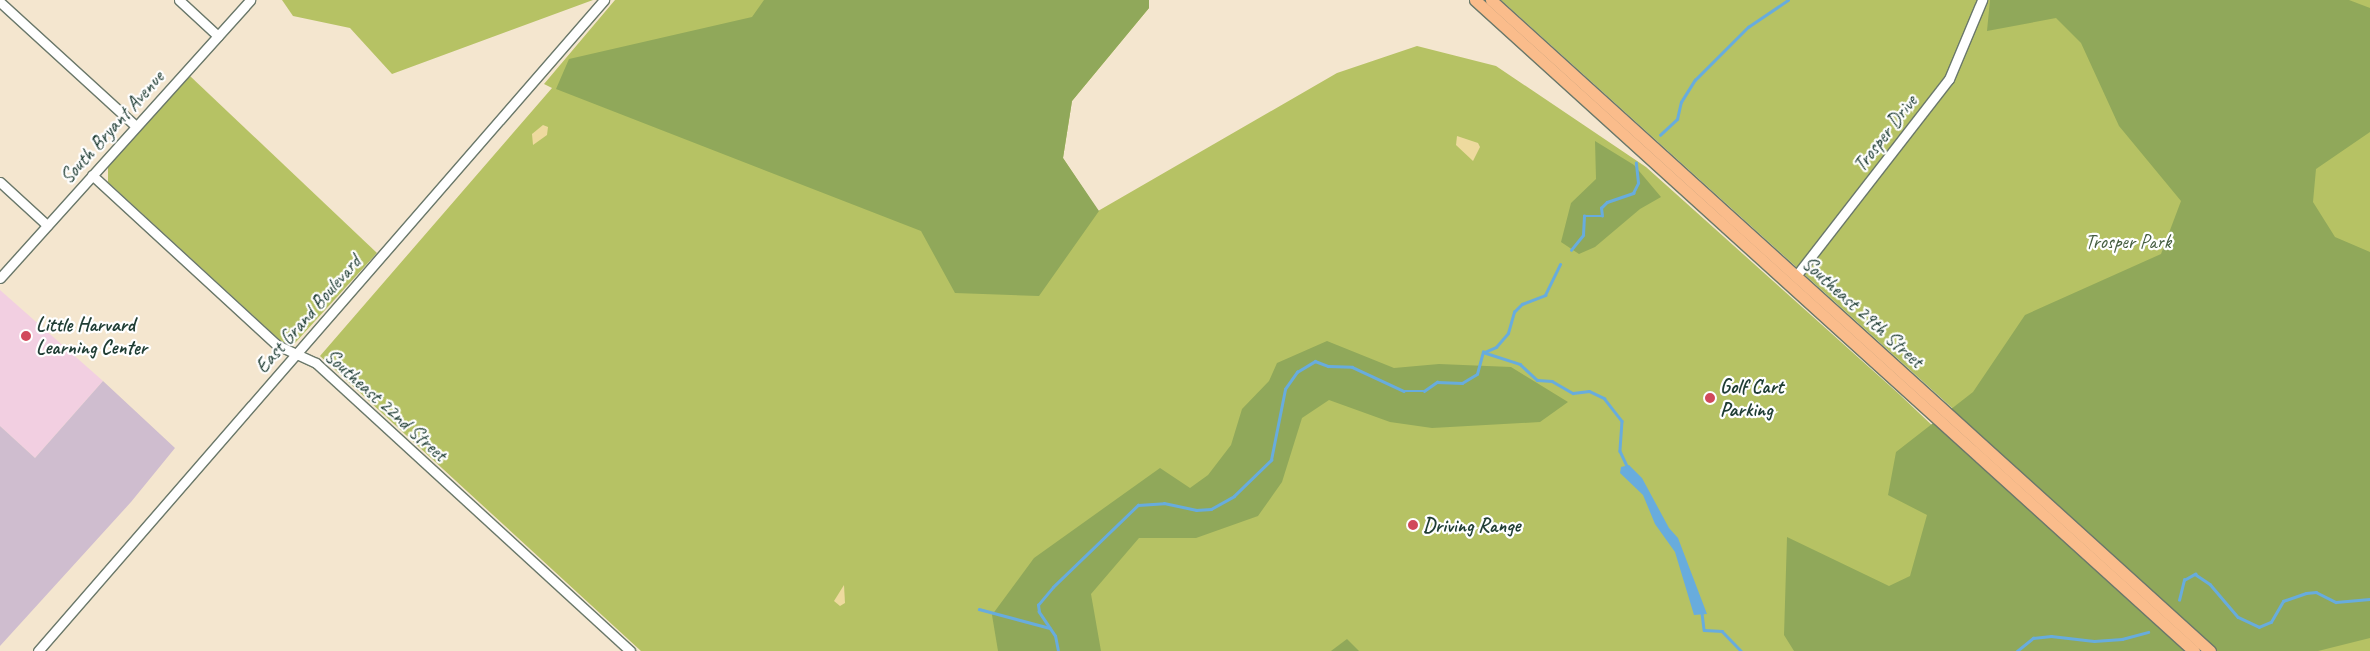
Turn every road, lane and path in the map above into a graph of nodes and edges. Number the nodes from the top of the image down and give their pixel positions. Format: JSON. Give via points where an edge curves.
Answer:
{"nodes":[{"id":1,"x":179,"y":0,"type":"edge"},
{"id":2,"x":250,"y":0,"type":"edge"},
{"id":3,"x":604,"y":0,"type":"edge"},
{"id":4,"x":1475,"y":0,"type":"edge"},
{"id":5,"x":1491,"y":0,"type":"edge"},
{"id":6,"x":1982,"y":0,"type":"edge"},
{"id":7,"x":0,"y":2,"type":"edge"},
{"id":8,"x":218,"y":36,"type":"junction"},
{"id":9,"x":1547,"y":58,"type":"junction"},
{"id":10,"x":136,"y":126,"type":"junction"},
{"id":11,"x":92,"y":175,"type":"junction"},
{"id":12,"x":0,"y":182,"type":"edge"},
{"id":13,"x":47,"y":225,"type":"junction"},
{"id":14,"x":0,"y":278,"type":"edge"},
{"id":15,"x":1793,"y":280,"type":"junction"},
{"id":16,"x":297,"y":353,"type":"junction"},
{"id":17,"x":38,"y":651,"type":"edge"},
{"id":18,"x":630,"y":651,"type":"edge"},
{"id":19,"x":2194,"y":651,"type":"edge"},
{"id":20,"x":2210,"y":651,"type":"edge"}],
"edges":[{"from":1,"to":8,"type":"street"},
{"from":2,"to":8,"type":"street","name":"South Bryant Avenue"},
{"from":3,"to":16,"type":"street","name":"East Grand Boulevard"},
{"from":4,"to":9,"type":"main road","name":"Southeast 29th Street"},
{"from":5,"to":9,"type":"main road","name":"Southeast 29th Street"},
{"from":6,"to":15,"type":"street","name":"Trosper Drive","via":[[1950,79]]},
{"from":7,"to":10,"type":"street"},
{"from":8,"to":10,"type":"street","name":"South Bryant Avenue"},
{"from":9,"to":15,"type":"main road","name":"Southeast 29th Street"},
{"from":10,"to":11,"type":"street","name":"South Bryant Avenue"},
{"from":11,"to":13,"type":"street","name":"South Bryant Avenue"},
{"from":11,"to":16,"type":"street","name":"Southeast 22nd Street","via":[[277,345]]},
{"from":12,"to":13,"type":"street"},
{"from":13,"to":14,"type":"street","name":"South Bryant Avenue"},
{"from":15,"to":19,"type":"main road","name":"Southeast 29th Street"},
{"from":15,"to":20,"type":"main road","name":"Southeast 29th Street"},
{"from":16,"to":17,"type":"street","name":"East Grand Boulevard"},
{"from":16,"to":18,"type":"street","name":"Southeast 22nd Street","via":[[316,363]]}]}
